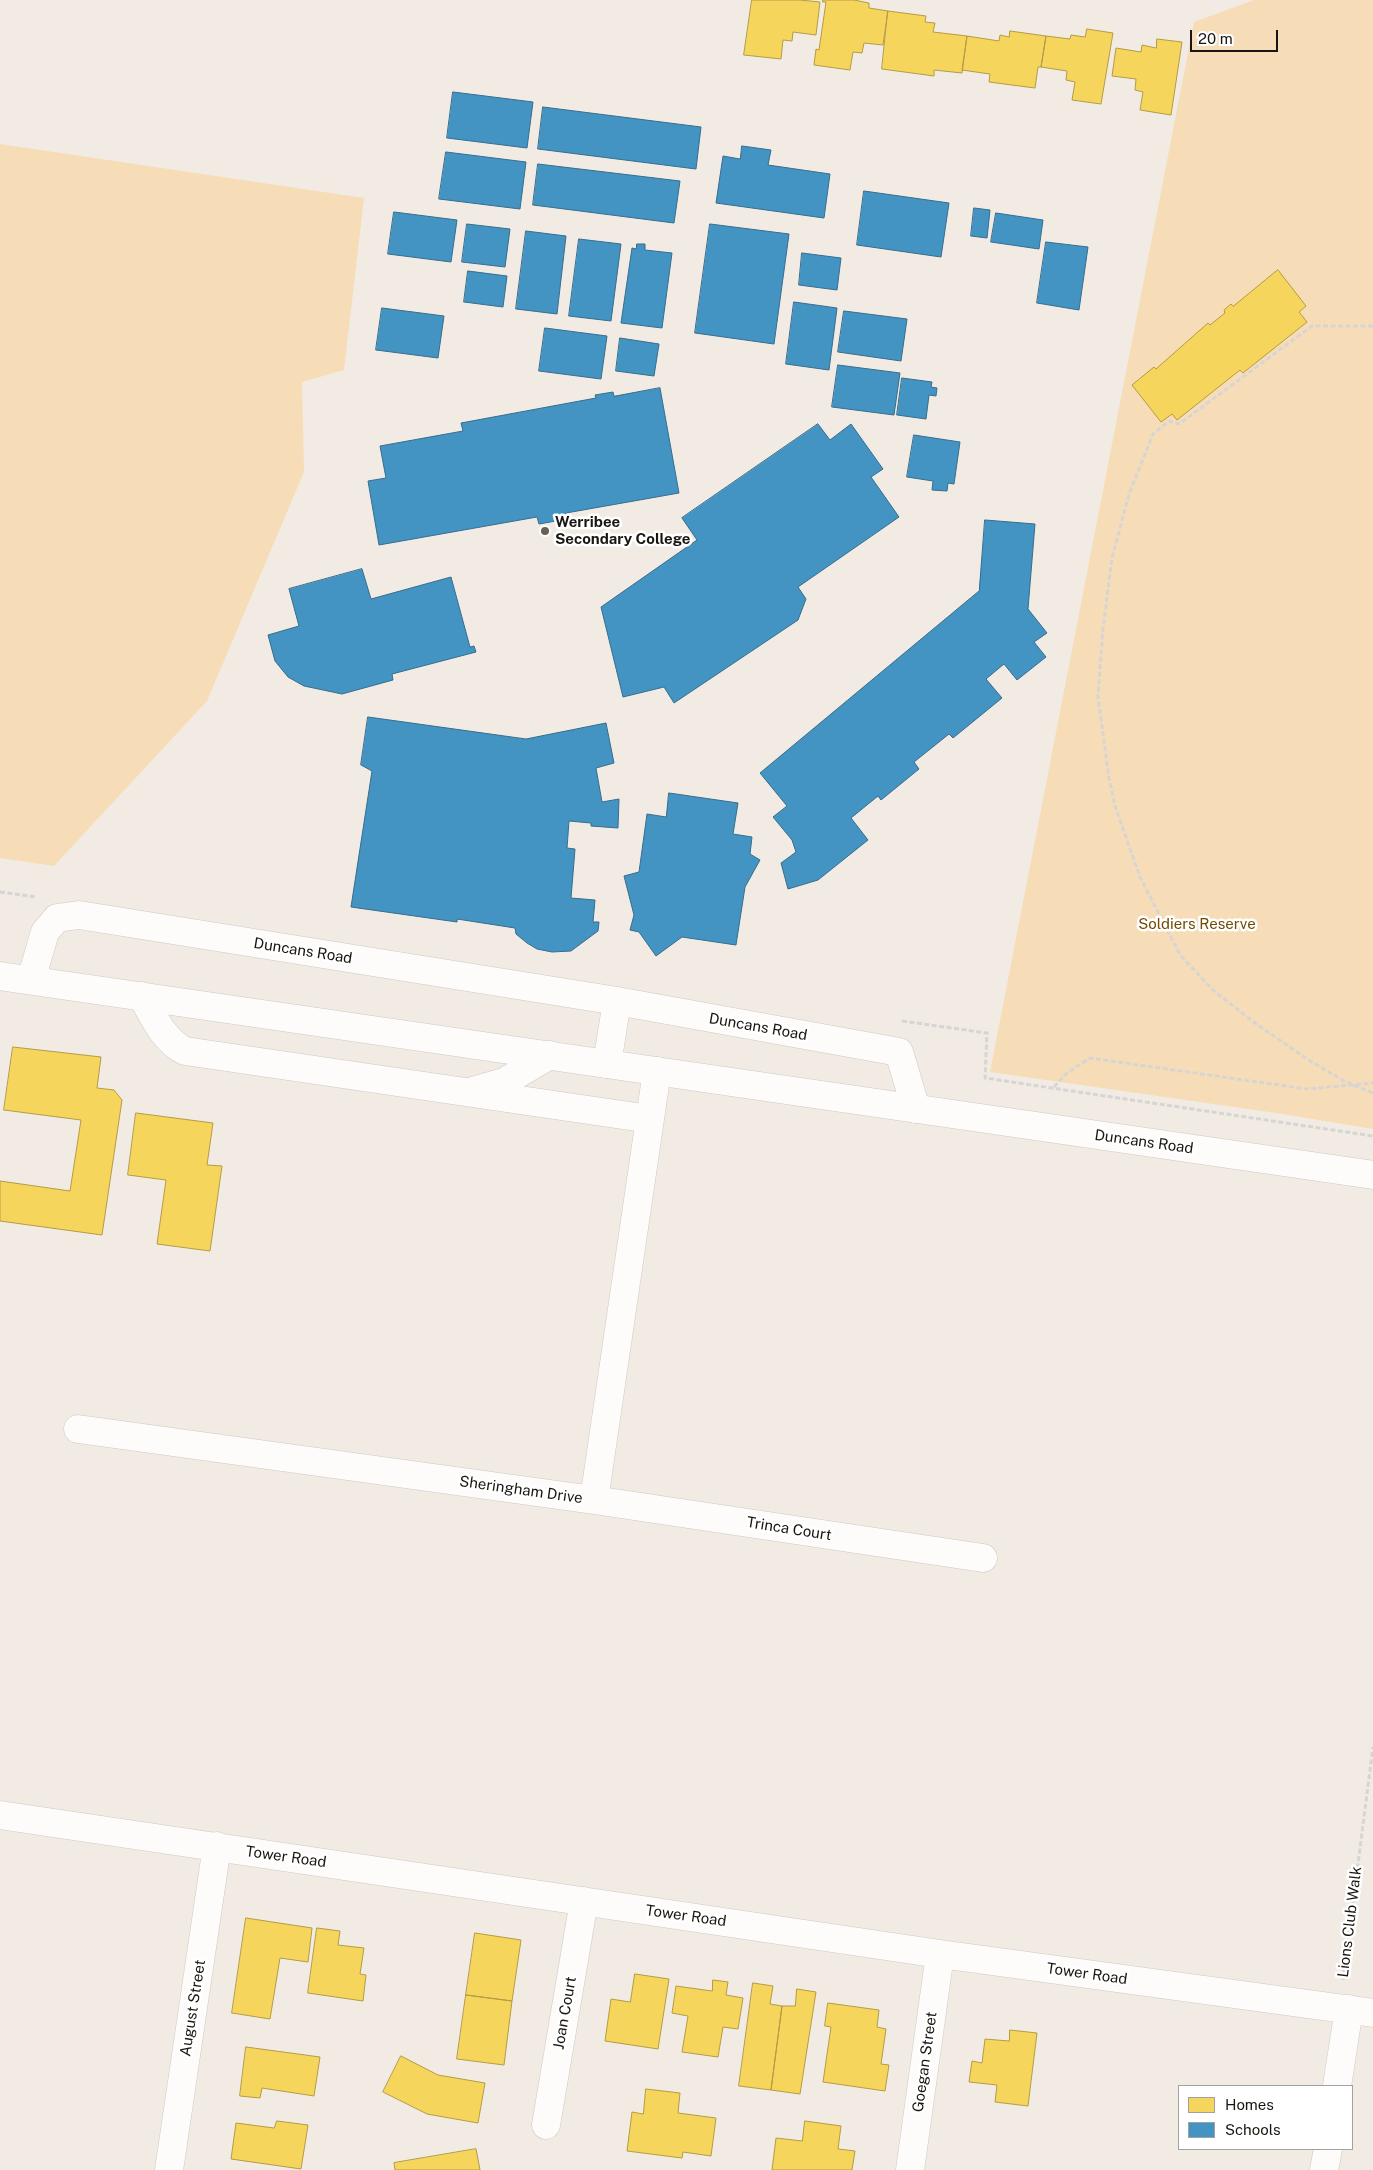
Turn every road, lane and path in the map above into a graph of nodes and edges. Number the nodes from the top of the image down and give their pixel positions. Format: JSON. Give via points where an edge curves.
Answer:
{"nodes":[{"id":1,"x":1373,"y":326,"type":"edge"},
{"id":2,"x":0,"y":976,"type":"edge"},
{"id":3,"x":31,"y":980,"type":"junction"},
{"id":4,"x":142,"y":996,"type":"junction"},
{"id":5,"x":617,"y":1001,"type":"junction"},
{"id":6,"x":550,"y":1055,"type":"junction"},
{"id":7,"x":607,"y":1064,"type":"junction"},
{"id":8,"x":657,"y":1071,"type":"junction"},
{"id":9,"x":985,"y":1078,"type":"dead end"},
{"id":10,"x":1373,"y":1083,"type":"edge"},
{"id":11,"x":1354,"y":1085,"type":"junction"},
{"id":12,"x":1053,"y":1088,"type":"junction"},
{"id":13,"x":460,"y":1092,"type":"junction"},
{"id":14,"x":1373,"y":1093,"type":"edge"},
{"id":15,"x":916,"y":1109,"type":"junction"},
{"id":16,"x":650,"y":1119,"type":"junction"},
{"id":17,"x":1373,"y":1136,"type":"edge"},
{"id":18,"x":1373,"y":1175,"type":"edge"},
{"id":19,"x":78,"y":1429,"type":"dead end"},
{"id":20,"x":594,"y":1500,"type":"junction"},
{"id":21,"x":983,"y":1558,"type":"dead end"},
{"id":22,"x":1373,"y":1747,"type":"edge"},
{"id":23,"x":0,"y":1814,"type":"edge"},
{"id":24,"x":217,"y":1846,"type":"junction"},
{"id":25,"x":584,"y":1901,"type":"junction"},
{"id":26,"x":940,"y":1954,"type":"junction"},
{"id":27,"x":1354,"y":2010,"type":"edge"},
{"id":28,"x":1337,"y":2085,"type":"edge"},
{"id":29,"x":546,"y":2125,"type":"dead end"},
{"id":30,"x":1328,"y":2150,"type":"edge"},
{"id":31,"x":169,"y":2170,"type":"edge"},
{"id":32,"x":910,"y":2170,"type":"edge"},
{"id":33,"x":1324,"y":2170,"type":"edge"}],
"edges":[{"from":1,"to":11,"type":"path","via":[[1312,326],[1179,424],[1169,422],[1153,434],[1129,494],[1112,558],[1098,697],[1109,778],[1124,834],[1140,878],[1180,955],[1214,991],[1255,1024],[1306,1059]]},
{"from":2,"to":3,"type":"street","name":"Duncans Road"},
{"from":3,"to":4,"type":"street","name":"Duncans Road"},
{"from":3,"to":5,"type":"street","name":"Duncans Road","via":[[45,932],[57,918],[79,915]]},
{"from":4,"to":6,"type":"street","name":"Duncans Road"},
{"from":4,"to":13,"type":"street","via":[[164,1034],[174,1046],[185,1051]]},
{"from":5,"to":7,"type":"street"},
{"from":5,"to":15,"type":"street","name":"Duncans Road","via":[[899,1052]]},
{"from":6,"to":7,"type":"street","name":"Duncans Road"},
{"from":6,"to":13,"type":"street","via":[[504,1082],[478,1091]]},
{"from":7,"to":8,"type":"street","name":"Duncans Road"},
{"from":8,"to":15,"type":"street","name":"Duncans Road"},
{"from":8,"to":16,"type":"street","name":"Sheringham Drive"},
{"from":9,"to":12,"type":"path"},
{"from":10,"to":11,"type":"path"},
{"from":11,"to":12,"type":"path","via":[[1307,1089],[1090,1058],[1067,1073]]},
{"from":11,"to":14,"type":"path"},
{"from":12,"to":17,"type":"path"},
{"from":13,"to":16,"type":"street"},
{"from":15,"to":18,"type":"street","name":"Duncans Road"},
{"from":16,"to":20,"type":"street","name":"Sheringham Drive"},
{"from":19,"to":20,"type":"street","name":"Sheringham Drive"},
{"from":20,"to":21,"type":"street","name":"Trinca Court"},
{"from":22,"to":27,"type":"path","name":"Lions Club Walk"},
{"from":23,"to":24,"type":"street","name":"Tower Road"},
{"from":24,"to":25,"type":"street","name":"Tower Road"},
{"from":24,"to":31,"type":"street","name":"August Street"},
{"from":25,"to":26,"type":"street","name":"Tower Road"},
{"from":25,"to":29,"type":"street","name":"Joan Court"},
{"from":26,"to":27,"type":"street","name":"Tower Road"},
{"from":26,"to":32,"type":"street","name":"Goegan Street"},
{"from":27,"to":28,"type":"street"},
{"from":30,"to":33,"type":"street"}]}
